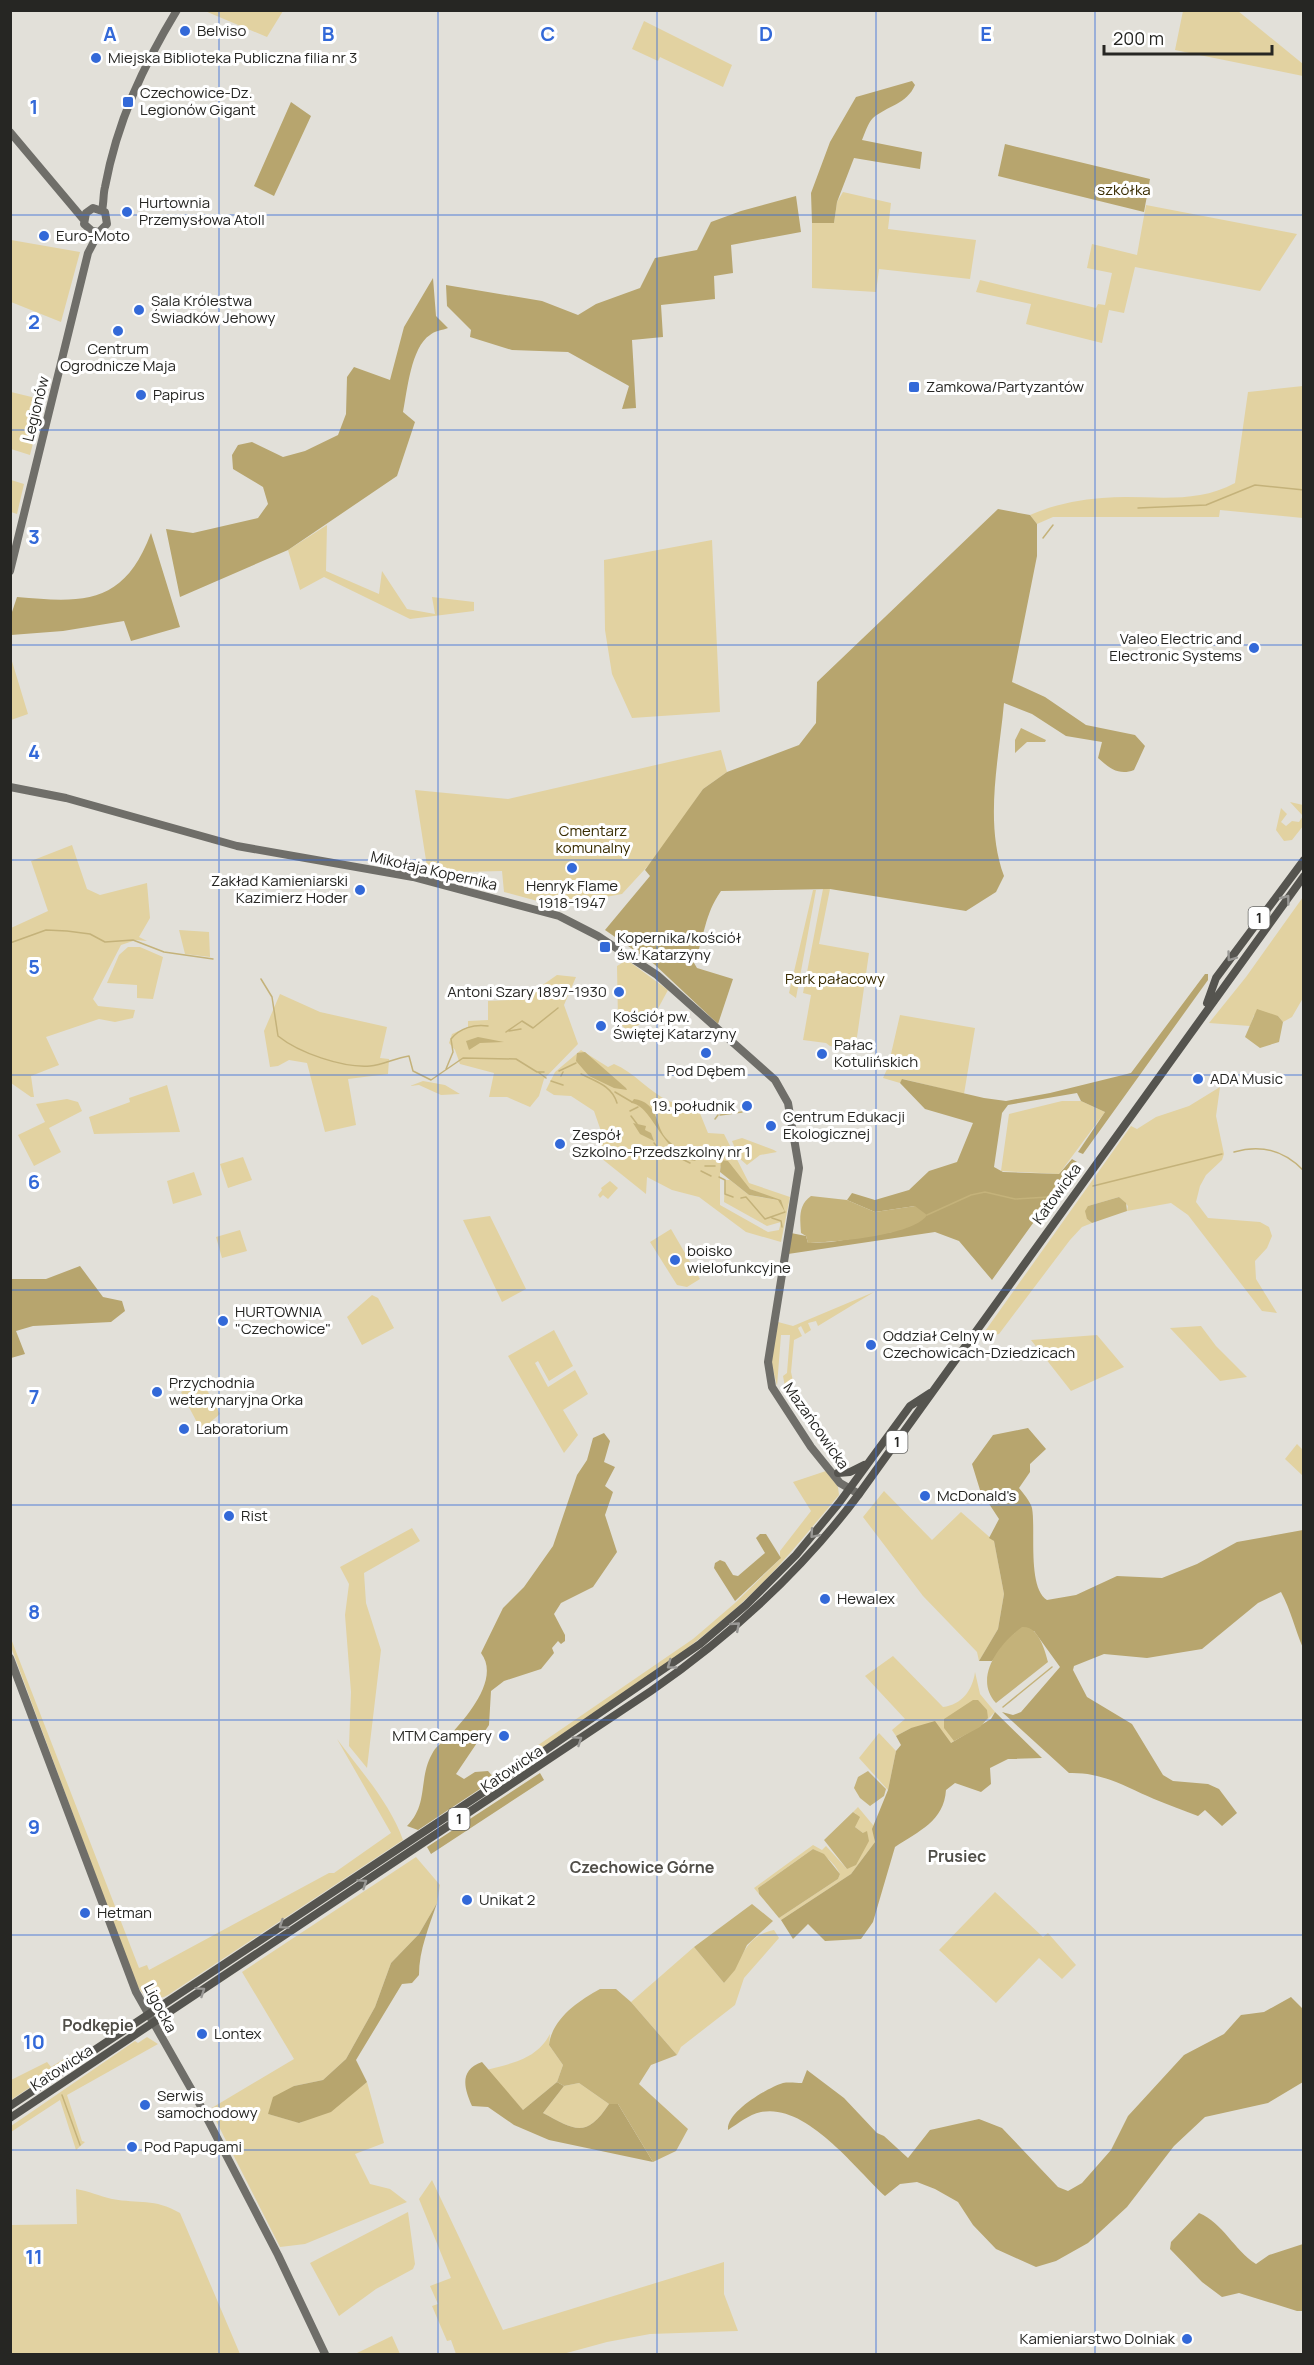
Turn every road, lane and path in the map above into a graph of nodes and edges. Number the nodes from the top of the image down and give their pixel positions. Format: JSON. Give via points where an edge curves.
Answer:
{"nodes":[{"id":1,"x":177,"y":10,"type":"edge"},
{"id":2,"x":10,"y":132,"type":"edge"},
{"id":3,"x":104,"y":189,"type":"junction"},
{"id":4,"x":67,"y":201,"type":"junction"},
{"id":5,"x":90,"y":209,"type":"junction"},
{"id":6,"x":102,"y":210,"type":"junction"},
{"id":7,"x":84,"y":220,"type":"junction"},
{"id":8,"x":88,"y":230,"type":"junction"},
{"id":9,"x":99,"y":232,"type":"junction"},
{"id":10,"x":88,"y":253,"type":"junction"},
{"id":11,"x":10,"y":571,"type":"edge"},
{"id":12,"x":10,"y":787,"type":"edge"},
{"id":13,"x":1304,"y":860,"type":"edge"},
{"id":14,"x":1304,"y":876,"type":"edge"},
{"id":15,"x":1203,"y":1014,"type":"junction"},
{"id":16,"x":788,"y":1103,"type":"joint"},
{"id":17,"x":934,"y":1390,"type":"junction"},
{"id":18,"x":870,"y":1461,"type":"junction"},
{"id":19,"x":823,"y":1463,"type":"junction"},
{"id":20,"x":838,"y":1473,"type":"junction"},
{"id":21,"x":851,"y":1488,"type":"junction"},
{"id":22,"x":859,"y":1494,"type":"junction"},
{"id":23,"x":10,"y":1658,"type":"edge"},
{"id":24,"x":147,"y":2015,"type":"junction"},
{"id":25,"x":152,"y":2024,"type":"junction"},
{"id":26,"x":10,"y":2106,"type":"edge"},
{"id":27,"x":10,"y":2118,"type":"edge"},
{"id":28,"x":325,"y":2355,"type":"edge"}],
"edges":[{"from":1,"to":3,"type":"street","via":[[135,86]]},
{"from":2,"to":4,"type":"street"},
{"from":3,"to":5,"type":"street"},
{"from":3,"to":6,"type":"street"},
{"from":4,"to":5,"type":"street"},
{"from":4,"to":7,"type":"street"},
{"from":5,"to":6,"type":"street"},
{"from":5,"to":7,"type":"street"},
{"from":6,"to":9,"type":"street","via":[[108,220]]},
{"from":7,"to":8,"type":"street"},
{"from":8,"to":9,"type":"street"},
{"from":8,"to":10,"type":"street","name":"Legionów"},
{"from":9,"to":10,"type":"street","name":"Legionów"},
{"from":10,"to":11,"type":"street","name":"Legionów"},
{"from":12,"to":16,"type":"street","name":"Mikołaja Kopernika","via":[[66,798],[237,846],[413,877],[569,920],[642,963],[676,990],[775,1080]]},
{"from":13,"to":15,"type":"main road","name":"Katowicka","number":"1","one_way":true,"via":[[1216,978]]},
{"from":15,"to":14,"type":"main road","name":"Katowicka","number":"1","one_way":true},
{"from":15,"to":17,"type":"main road","name":"Katowicka","number":"1"},
{"from":16,"to":19,"type":"street","name":"Mazańcowicka","via":[[800,1168],[782,1266],[769,1378],[780,1402]]},
{"from":17,"to":18,"type":"main road","name":"Katowicka","number":"1","via":[[910,1406]]},
{"from":17,"to":22,"type":"main road","name":"Katowicka","number":"1"},
{"from":18,"to":20,"type":"main road","via":[[850,1473]]},
{"from":18,"to":21,"type":"main road","name":"Katowicka","number":"1"},
{"from":19,"to":20,"type":"street","name":"Mazańcowicka"},
{"from":19,"to":21,"type":"street","name":"Mazańcowicka","via":[[840,1483]]},
{"from":20,"to":21,"type":"street","name":"Mazańcowicka"},
{"from":21,"to":22,"type":"street","name":"Mazańcowicka"},
{"from":21,"to":24,"type":"main road","name":"Katowicka","number":"1","one_way":true,"via":[[779,1572],[700,1644]]},
{"from":25,"to":22,"type":"main road","name":"Katowicka","number":"1","one_way":true,"via":[[691,1662],[787,1579]]},
{"from":23,"to":24,"type":"street","name":"Ligocka"},
{"from":24,"to":25,"type":"street","name":"Ligocka"},
{"from":24,"to":26,"type":"main road","name":"Katowicka","number":"1"},
{"from":25,"to":27,"type":"main road","name":"Katowicka","number":"1"},
{"from":25,"to":28,"type":"street","name":"Ligocka","via":[[198,2101]]}]}
